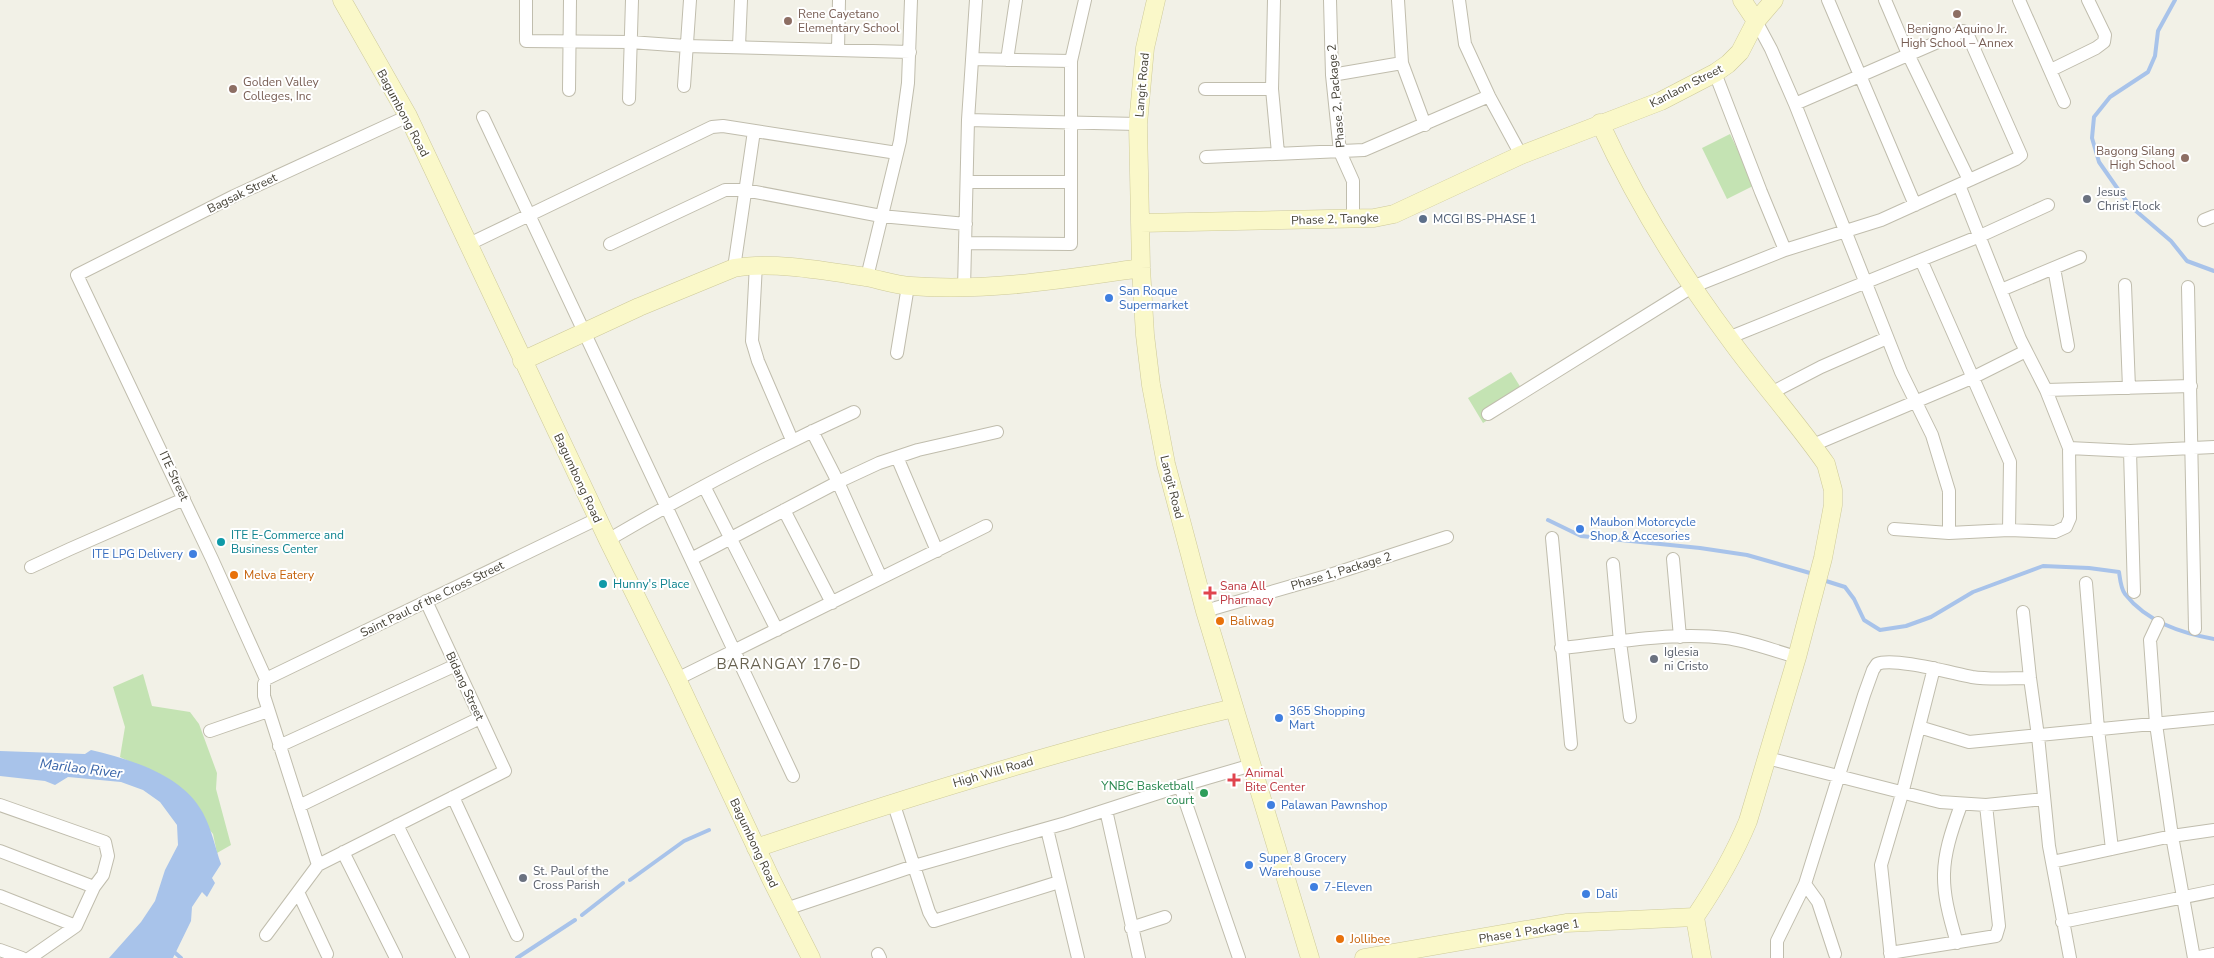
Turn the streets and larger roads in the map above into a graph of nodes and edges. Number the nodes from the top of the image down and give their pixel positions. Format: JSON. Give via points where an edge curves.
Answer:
{"nodes":[{"id":1,"x":342,"y":0,"type":"edge"},
{"id":2,"x":526,"y":0,"type":"edge"},
{"id":3,"x":570,"y":0,"type":"edge"},
{"id":4,"x":632,"y":0,"type":"edge"},
{"id":5,"x":690,"y":0,"type":"edge"},
{"id":6,"x":741,"y":0,"type":"edge"},
{"id":7,"x":839,"y":0,"type":"edge"},
{"id":8,"x":911,"y":0,"type":"edge"},
{"id":9,"x":976,"y":0,"type":"edge"},
{"id":10,"x":1085,"y":0,"type":"edge"},
{"id":11,"x":1156,"y":0,"type":"edge"},
{"id":12,"x":1274,"y":0,"type":"edge"},
{"id":13,"x":1330,"y":0,"type":"edge"},
{"id":14,"x":1398,"y":0,"type":"edge"},
{"id":15,"x":1459,"y":0,"type":"edge"},
{"id":16,"x":1742,"y":0,"type":"edge"},
{"id":17,"x":1774,"y":0,"type":"edge"},
{"id":18,"x":1828,"y":0,"type":"edge"},
{"id":19,"x":1886,"y":0,"type":"edge"},
{"id":20,"x":2019,"y":0,"type":"edge"},
{"id":21,"x":2088,"y":0,"type":"edge"},
{"id":22,"x":1013,"y":1,"type":"edge"},
{"id":23,"x":1756,"y":21,"type":"junction"},
{"id":24,"x":569,"y":42,"type":"junction"},
{"id":25,"x":630,"y":42,"type":"junction"},
{"id":26,"x":686,"y":46,"type":"junction"},
{"id":27,"x":739,"y":46,"type":"junction"},
{"id":28,"x":838,"y":50,"type":"junction"},
{"id":29,"x":910,"y":52,"type":"junction"},
{"id":30,"x":1908,"y":54,"type":"junction"},
{"id":31,"x":972,"y":59,"type":"junction"},
{"id":32,"x":1007,"y":60,"type":"junction"},
{"id":33,"x":1071,"y":61,"type":"junction"},
{"id":34,"x":1402,"y":64,"type":"junction"},
{"id":35,"x":2051,"y":70,"type":"junction"},
{"id":36,"x":1715,"y":73,"type":"junction"},
{"id":37,"x":1332,"y":75,"type":"junction"},
{"id":38,"x":1861,"y":76,"type":"junction"},
{"id":39,"x":684,"y":86,"type":"dead end"},
{"id":40,"x":1205,"y":89,"type":"dead end"},
{"id":41,"x":1272,"y":89,"type":"junction"},
{"id":42,"x":568,"y":90,"type":"dead end"},
{"id":43,"x":1488,"y":96,"type":"junction"},
{"id":44,"x":629,"y":99,"type":"dead end"},
{"id":45,"x":2064,"y":102,"type":"dead end"},
{"id":46,"x":1795,"y":104,"type":"junction"},
{"id":47,"x":408,"y":116,"type":"junction"},
{"id":48,"x":483,"y":118,"type":"dead end"},
{"id":49,"x":968,"y":120,"type":"junction"},
{"id":50,"x":1071,"y":122,"type":"junction"},
{"id":51,"x":1600,"y":123,"type":"junction"},
{"id":52,"x":1138,"y":124,"type":"junction"},
{"id":53,"x":1426,"y":125,"type":"junction"},
{"id":54,"x":754,"y":131,"type":"junction"},
{"id":55,"x":1340,"y":152,"type":"junction"},
{"id":56,"x":897,"y":153,"type":"junction"},
{"id":57,"x":1278,"y":153,"type":"junction"},
{"id":58,"x":1521,"y":155,"type":"junction"},
{"id":59,"x":1206,"y":157,"type":"dead end"},
{"id":60,"x":968,"y":182,"type":"junction"},
{"id":61,"x":1070,"y":182,"type":"junction"},
{"id":62,"x":1964,"y":182,"type":"junction"},
{"id":63,"x":745,"y":190,"type":"junction"},
{"id":64,"x":1915,"y":205,"type":"junction"},
{"id":65,"x":2048,"y":205,"type":"dead end"},
{"id":66,"x":530,"y":214,"type":"junction"},
{"id":67,"x":881,"y":216,"type":"junction"},
{"id":68,"x":1353,"y":219,"type":"junction"},
{"id":69,"x":1140,"y":223,"type":"junction"},
{"id":70,"x":966,"y":224,"type":"junction"},
{"id":71,"x":1844,"y":231,"type":"junction"},
{"id":72,"x":1980,"y":236,"type":"junction"},
{"id":73,"x":610,"y":244,"type":"dead end"},
{"id":74,"x":966,"y":244,"type":"junction"},
{"id":75,"x":467,"y":245,"type":"junction"},
{"id":76,"x":1786,"y":250,"type":"junction"},
{"id":77,"x":2080,"y":257,"type":"dead end"},
{"id":78,"x":1921,"y":260,"type":"junction"},
{"id":79,"x":756,"y":264,"type":"junction"},
{"id":80,"x":734,"y":268,"type":"junction"},
{"id":81,"x":1141,"y":268,"type":"junction"},
{"id":82,"x":2054,"y":268,"type":"junction"},
{"id":83,"x":77,"y":274,"type":"joint"},
{"id":84,"x":866,"y":277,"type":"junction"},
{"id":85,"x":1866,"y":283,"type":"junction"},
{"id":86,"x":2125,"y":285,"type":"dead end"},
{"id":87,"x":908,"y":286,"type":"junction"},
{"id":88,"x":1692,"y":286,"type":"junction"},
{"id":89,"x":2188,"y":287,"type":"dead end"},
{"id":90,"x":964,"y":289,"type":"junction"},
{"id":91,"x":2001,"y":290,"type":"junction"},
{"id":92,"x":585,"y":332,"type":"junction"},
{"id":93,"x":1728,"y":338,"type":"junction"},
{"id":94,"x":1887,"y":338,"type":"junction"},
{"id":95,"x":2068,"y":346,"type":"dead end"},
{"id":96,"x":2026,"y":351,"type":"junction"},
{"id":97,"x":897,"y":353,"type":"dead end"},
{"id":98,"x":522,"y":361,"type":"junction"},
{"id":99,"x":1974,"y":377,"type":"junction"},
{"id":100,"x":2191,"y":386,"type":"junction"},
{"id":101,"x":2129,"y":388,"type":"junction"},
{"id":102,"x":2046,"y":390,"type":"junction"},
{"id":103,"x":1771,"y":392,"type":"junction"},
{"id":104,"x":1916,"y":401,"type":"junction"},
{"id":105,"x":854,"y":412,"type":"dead end"},
{"id":106,"x":1488,"y":414,"type":"dead end"},
{"id":107,"x":812,"y":432,"type":"junction"},
{"id":108,"x":997,"y":432,"type":"dead end"},
{"id":109,"x":792,"y":440,"type":"junction"},
{"id":110,"x":1812,"y":445,"type":"junction"},
{"id":111,"x":2192,"y":447,"type":"junction"},
{"id":112,"x":2214,"y":447,"type":"edge"},
{"id":113,"x":2069,"y":448,"type":"junction"},
{"id":114,"x":2130,"y":451,"type":"junction"},
{"id":115,"x":897,"y":457,"type":"junction"},
{"id":116,"x":838,"y":482,"type":"junction"},
{"id":117,"x":704,"y":486,"type":"junction"},
{"id":118,"x":184,"y":499,"type":"junction"},
{"id":119,"x":666,"y":506,"type":"junction"},
{"id":120,"x":784,"y":510,"type":"junction"},
{"id":121,"x":597,"y":519,"type":"junction"},
{"id":122,"x":986,"y":526,"type":"dead end"},
{"id":123,"x":1894,"y":529,"type":"dead end"},
{"id":124,"x":2009,"y":530,"type":"junction"},
{"id":125,"x":1949,"y":533,"type":"junction"},
{"id":126,"x":730,"y":537,"type":"junction"},
{"id":127,"x":1447,"y":537,"type":"dead end"},
{"id":128,"x":1552,"y":538,"type":"dead end"},
{"id":129,"x":608,"y":540,"type":"junction"},
{"id":130,"x":937,"y":550,"type":"junction"},
{"id":131,"x":691,"y":559,"type":"junction"},
{"id":132,"x":1673,"y":559,"type":"dead end"},
{"id":133,"x":1612,"y":564,"type":"dead end"},
{"id":134,"x":31,"y":568,"type":"dead end"},
{"id":135,"x":881,"y":578,"type":"junction"},
{"id":136,"x":2086,"y":583,"type":"dead end"},
{"id":137,"x":2134,"y":592,"type":"dead end"},
{"id":138,"x":426,"y":601,"type":"junction"},
{"id":139,"x":832,"y":602,"type":"junction"},
{"id":140,"x":1205,"y":611,"type":"junction"},
{"id":141,"x":2023,"y":612,"type":"dead end"},
{"id":142,"x":2158,"y":623,"type":"dead end"},
{"id":143,"x":2195,"y":629,"type":"dead end"},
{"id":144,"x":776,"y":630,"type":"junction"},
{"id":145,"x":1680,"y":637,"type":"junction"},
{"id":146,"x":1620,"y":642,"type":"junction"},
{"id":147,"x":1561,"y":648,"type":"junction"},
{"id":148,"x":734,"y":651,"type":"junction"},
{"id":149,"x":1797,"y":657,"type":"junction"},
{"id":150,"x":456,"y":664,"type":"junction"},
{"id":151,"x":1934,"y":668,"type":"junction"},
{"id":152,"x":2030,"y":678,"type":"junction"},
{"id":153,"x":266,"y":680,"type":"junction"},
{"id":154,"x":677,"y":680,"type":"junction"},
{"id":155,"x":1234,"y":708,"type":"junction"},
{"id":156,"x":268,"y":711,"type":"junction"},
{"id":157,"x":1630,"y":717,"type":"dead end"},
{"id":158,"x":480,"y":718,"type":"junction"},
{"id":159,"x":2214,"y":718,"type":"edge"},
{"id":160,"x":2156,"y":724,"type":"junction"},
{"id":161,"x":1919,"y":726,"type":"junction"},
{"id":162,"x":2098,"y":729,"type":"junction"},
{"id":163,"x":210,"y":731,"type":"dead end"},
{"id":164,"x":2038,"y":736,"type":"junction"},
{"id":165,"x":1571,"y":744,"type":"dead end"},
{"id":166,"x":279,"y":746,"type":"junction"},
{"id":167,"x":1767,"y":758,"type":"junction"},
{"id":168,"x":1252,"y":766,"type":"junction"},
{"id":169,"x":793,"y":776,"type":"dead end"},
{"id":170,"x":1839,"y":776,"type":"junction"},
{"id":171,"x":1180,"y":786,"type":"junction"},
{"id":172,"x":1902,"y":794,"type":"junction"},
{"id":173,"x":452,"y":797,"type":"junction"},
{"id":174,"x":2044,"y":798,"type":"junction"},
{"id":175,"x":893,"y":802,"type":"junction"},
{"id":176,"x":0,"y":805,"type":"edge"},
{"id":177,"x":1960,"y":805,"type":"junction"},
{"id":178,"x":1986,"y":805,"type":"junction"},
{"id":179,"x":299,"y":806,"type":"junction"},
{"id":180,"x":1106,"y":810,"type":"junction"},
{"id":181,"x":397,"y":824,"type":"junction"},
{"id":182,"x":1047,"y":829,"type":"junction"},
{"id":183,"x":2214,"y":830,"type":"edge"},
{"id":184,"x":2172,"y":836,"type":"junction"},
{"id":185,"x":756,"y":848,"type":"junction"},
{"id":186,"x":2112,"y":849,"type":"junction"},
{"id":187,"x":0,"y":851,"type":"edge"},
{"id":188,"x":343,"y":852,"type":"junction"},
{"id":189,"x":2052,"y":862,"type":"junction"},
{"id":190,"x":318,"y":865,"type":"junction"},
{"id":191,"x":914,"y":866,"type":"junction"},
{"id":192,"x":1059,"y":882,"type":"junction"},
{"id":193,"x":1805,"y":884,"type":"junction"},
{"id":194,"x":94,"y":887,"type":"junction"},
{"id":195,"x":2214,"y":891,"type":"edge"},
{"id":196,"x":298,"y":892,"type":"junction"},
{"id":197,"x":0,"y":896,"type":"edge"},
{"id":198,"x":2183,"y":898,"type":"junction"},
{"id":199,"x":786,"y":909,"type":"junction"},
{"id":200,"x":1695,"y":917,"type":"junction"},
{"id":201,"x":1165,"y":918,"type":"dead end"},
{"id":202,"x":2062,"y":922,"type":"junction"},
{"id":203,"x":76,"y":926,"type":"junction"},
{"id":204,"x":1131,"y":928,"type":"junction"},
{"id":205,"x":266,"y":935,"type":"dead end"},
{"id":206,"x":517,"y":935,"type":"dead end"},
{"id":207,"x":1956,"y":943,"type":"junction"},
{"id":208,"x":0,"y":950,"type":"edge"},
{"id":209,"x":327,"y":954,"type":"dead end"},
{"id":210,"x":1835,"y":954,"type":"dead end"},
{"id":211,"x":2214,"y":954,"type":"edge"},
{"id":212,"x":1890,"y":956,"type":"edge"},
{"id":213,"x":22,"y":958,"type":"edge"},
{"id":214,"x":30,"y":958,"type":"edge"},
{"id":215,"x":396,"y":958,"type":"edge"},
{"id":216,"x":463,"y":958,"type":"edge"},
{"id":217,"x":811,"y":958,"type":"edge"},
{"id":218,"x":1078,"y":958,"type":"edge"},
{"id":219,"x":1139,"y":958,"type":"edge"},
{"id":220,"x":1239,"y":958,"type":"edge"},
{"id":221,"x":1310,"y":958,"type":"edge"},
{"id":222,"x":1364,"y":958,"type":"edge"},
{"id":223,"x":1702,"y":958,"type":"edge"},
{"id":224,"x":1777,"y":958,"type":"edge"},
{"id":225,"x":2070,"y":958,"type":"edge"},
{"id":226,"x":2194,"y":958,"type":"edge"}],
"edges":[{"from":1,"to":47,"type":"street","name":"Bagumbong Road"},
{"from":2,"to":24,"type":"street","via":[[526,41]]},
{"from":3,"to":24,"type":"street"},
{"from":4,"to":25,"type":"street"},
{"from":5,"to":26,"type":"street"},
{"from":6,"to":27,"type":"street"},
{"from":7,"to":28,"type":"street"},
{"from":8,"to":29,"type":"street"},
{"from":9,"to":31,"type":"street"},
{"from":10,"to":33,"type":"street"},
{"from":11,"to":52,"type":"street","name":"Langit Road","via":[[1145,48]]},
{"from":12,"to":41,"type":"street"},
{"from":13,"to":37,"type":"street","name":"Phase 2, Package 2"},
{"from":14,"to":34,"type":"street"},
{"from":15,"to":43,"type":"street","via":[[1465,44]]},
{"from":16,"to":23,"type":"street"},
{"from":17,"to":23,"type":"street","name":"Kanlaon Street"},
{"from":18,"to":38,"type":"street"},
{"from":19,"to":30,"type":"street"},
{"from":20,"to":35,"type":"street"},
{"from":21,"to":35,"type":"street","via":[[2104,42]]},
{"from":22,"to":32,"type":"street"},
{"from":23,"to":36,"type":"street","name":"Kanlaon Street","via":[[1740,52]]},
{"from":23,"to":46,"type":"street"},
{"from":24,"to":25,"type":"street"},
{"from":24,"to":42,"type":"street"},
{"from":25,"to":26,"type":"street"},
{"from":25,"to":44,"type":"street"},
{"from":26,"to":27,"type":"street"},
{"from":26,"to":39,"type":"street"},
{"from":27,"to":28,"type":"street"},
{"from":28,"to":29,"type":"street"},
{"from":29,"to":56,"type":"street"},
{"from":30,"to":38,"type":"street"},
{"from":30,"to":62,"type":"street"},
{"from":30,"to":62,"type":"street","via":[[1962,31],[1966,33],[2021,155]]},
{"from":31,"to":32,"type":"street"},
{"from":31,"to":49,"type":"street"},
{"from":32,"to":33,"type":"street"},
{"from":33,"to":50,"type":"street"},
{"from":34,"to":37,"type":"street"},
{"from":34,"to":53,"type":"street"},
{"from":35,"to":45,"type":"street"},
{"from":36,"to":51,"type":"street","name":"Kanlaon Street","via":[[1661,101]]},
{"from":36,"to":76,"type":"street"},
{"from":37,"to":55,"type":"street","name":"Phase 2, Package 2"},
{"from":38,"to":46,"type":"street"},
{"from":38,"to":64,"type":"street"},
{"from":40,"to":41,"type":"street"},
{"from":41,"to":57,"type":"street"},
{"from":43,"to":53,"type":"street"},
{"from":43,"to":58,"type":"street"},
{"from":46,"to":71,"type":"street"},
{"from":47,"to":75,"type":"street","name":"Bagumbong Road"},
{"from":47,"to":83,"type":"street","name":"Bagsak Street","via":[[270,179]]},
{"from":48,"to":66,"type":"street"},
{"from":49,"to":50,"type":"street"},
{"from":49,"to":60,"type":"street"},
{"from":50,"to":52,"type":"street"},
{"from":50,"to":61,"type":"street"},
{"from":51,"to":58,"type":"street","name":"Phase 2, Tangke"},
{"from":51,"to":88,"type":"street","via":[[1630,183]]},
{"from":52,"to":69,"type":"street","name":"Langit Road"},
{"from":53,"to":55,"type":"street","via":[[1364,150]]},
{"from":54,"to":56,"type":"street"},
{"from":54,"to":63,"type":"street"},
{"from":54,"to":66,"type":"street","via":[[712,127]]},
{"from":55,"to":57,"type":"street"},
{"from":55,"to":68,"type":"street","name":"Phase 2, Package 2","via":[[1354,181]]},
{"from":56,"to":67,"type":"street"},
{"from":57,"to":59,"type":"street"},
{"from":58,"to":68,"type":"street","name":"Phase 2, Tangke","via":[[1394,214]]},
{"from":60,"to":61,"type":"street"},
{"from":60,"to":70,"type":"street"},
{"from":61,"to":74,"type":"street","via":[[1070,244]]},
{"from":62,"to":64,"type":"street"},
{"from":62,"to":72,"type":"street"},
{"from":63,"to":67,"type":"street"},
{"from":63,"to":73,"type":"street","via":[[725,190]]},
{"from":63,"to":80,"type":"street"},
{"from":64,"to":71,"type":"street"},
{"from":65,"to":72,"type":"street"},
{"from":66,"to":75,"type":"street"},
{"from":66,"to":92,"type":"street"},
{"from":67,"to":70,"type":"street"},
{"from":67,"to":84,"type":"street"},
{"from":68,"to":69,"type":"street","name":"Phase 2, Tangke"},
{"from":69,"to":81,"type":"street","name":"Langit Road"},
{"from":70,"to":74,"type":"street"},
{"from":71,"to":76,"type":"street"},
{"from":71,"to":85,"type":"street"},
{"from":72,"to":78,"type":"street"},
{"from":72,"to":91,"type":"street"},
{"from":74,"to":90,"type":"street"},
{"from":75,"to":98,"type":"street","name":"Bagumbong Road"},
{"from":76,"to":88,"type":"street"},
{"from":77,"to":82,"type":"street"},
{"from":78,"to":85,"type":"street"},
{"from":78,"to":99,"type":"street"},
{"from":79,"to":80,"type":"street"},
{"from":79,"to":84,"type":"street"},
{"from":79,"to":109,"type":"street","via":[[752,341]]},
{"from":80,"to":92,"type":"street"},
{"from":81,"to":90,"type":"street"},
{"from":81,"to":140,"type":"street","name":"Langit Road","via":[[1145,335],[1158,425]]},
{"from":82,"to":91,"type":"street"},
{"from":82,"to":95,"type":"street"},
{"from":83,"to":118,"type":"street","name":"ITE Street"},
{"from":84,"to":87,"type":"street"},
{"from":85,"to":93,"type":"street"},
{"from":85,"to":94,"type":"street"},
{"from":86,"to":101,"type":"street"},
{"from":87,"to":90,"type":"street"},
{"from":87,"to":97,"type":"street"},
{"from":88,"to":93,"type":"street"},
{"from":88,"to":106,"type":"street"},
{"from":89,"to":100,"type":"street"},
{"from":91,"to":96,"type":"street"},
{"from":92,"to":98,"type":"street"},
{"from":92,"to":119,"type":"street"},
{"from":93,"to":103,"type":"street"},
{"from":94,"to":103,"type":"street"},
{"from":94,"to":104,"type":"street"},
{"from":96,"to":99,"type":"street"},
{"from":96,"to":102,"type":"street"},
{"from":98,"to":121,"type":"street","name":"Bagumbong Road"},
{"from":99,"to":104,"type":"street"},
{"from":99,"to":124,"type":"street","via":[[2010,462]]},
{"from":100,"to":101,"type":"street"},
{"from":100,"to":111,"type":"street"},
{"from":101,"to":102,"type":"street"},
{"from":102,"to":113,"type":"street"},
{"from":103,"to":110,"type":"street"},
{"from":104,"to":110,"type":"street"},
{"from":104,"to":125,"type":"street","via":[[1932,435],[1949,491]]},
{"from":105,"to":107,"type":"street"},
{"from":107,"to":109,"type":"street"},
{"from":107,"to":116,"type":"street"},
{"from":108,"to":115,"type":"street"},
{"from":109,"to":117,"type":"street"},
{"from":110,"to":149,"type":"street","via":[[1826,464],[1831,478],[1833,505]]},
{"from":111,"to":112,"type":"street"},
{"from":111,"to":114,"type":"street"},
{"from":111,"to":143,"type":"street"},
{"from":113,"to":114,"type":"street"},
{"from":113,"to":124,"type":"street","via":[[2070,518],[2066,527],[2055,532]]},
{"from":114,"to":137,"type":"street"},
{"from":115,"to":116,"type":"street"},
{"from":115,"to":130,"type":"street"},
{"from":116,"to":120,"type":"street"},
{"from":116,"to":135,"type":"street"},
{"from":117,"to":119,"type":"street"},
{"from":117,"to":126,"type":"street"},
{"from":118,"to":134,"type":"street"},
{"from":118,"to":153,"type":"street","name":"ITE Street"},
{"from":119,"to":129,"type":"street"},
{"from":119,"to":131,"type":"street"},
{"from":120,"to":126,"type":"street"},
{"from":120,"to":139,"type":"street"},
{"from":121,"to":129,"type":"street","name":"Bagumbong Road"},
{"from":121,"to":138,"type":"street","name":"Saint Paul of the Cross Street"},
{"from":122,"to":130,"type":"street"},
{"from":123,"to":125,"type":"street"},
{"from":124,"to":125,"type":"street"},
{"from":126,"to":131,"type":"street"},
{"from":126,"to":144,"type":"street"},
{"from":127,"to":140,"type":"street","name":"Phase 1, Package 2"},
{"from":128,"to":147,"type":"street"},
{"from":129,"to":154,"type":"street","name":"Bagumbong Road"},
{"from":130,"to":135,"type":"street"},
{"from":131,"to":148,"type":"street"},
{"from":132,"to":145,"type":"street"},
{"from":133,"to":146,"type":"street"},
{"from":135,"to":139,"type":"street"},
{"from":136,"to":162,"type":"street"},
{"from":138,"to":150,"type":"street","name":"Bidang Street"},
{"from":138,"to":153,"type":"street","name":"Saint Paul of the Cross Street"},
{"from":139,"to":144,"type":"street"},
{"from":140,"to":155,"type":"street","name":"Langit Road"},
{"from":141,"to":152,"type":"street"},
{"from":142,"to":160,"type":"street","via":[[2150,640]]},
{"from":144,"to":148,"type":"street"},
{"from":145,"to":146,"type":"street"},
{"from":145,"to":149,"type":"street","via":[[1729,638]]},
{"from":146,"to":147,"type":"street"},
{"from":146,"to":157,"type":"street"},
{"from":147,"to":165,"type":"street"},
{"from":148,"to":154,"type":"street"},
{"from":148,"to":169,"type":"street"},
{"from":149,"to":167,"type":"street"},
{"from":150,"to":158,"type":"street","name":"Bidang Street"},
{"from":150,"to":166,"type":"street"},
{"from":151,"to":152,"type":"street","via":[[1972,677]]},
{"from":151,"to":161,"type":"street"},
{"from":151,"to":170,"type":"street","via":[[1888,662],[1877,664]]},
{"from":152,"to":164,"type":"street"},
{"from":153,"to":156,"type":"street","via":[[263,690]]},
{"from":154,"to":185,"type":"street","name":"Bagumbong Road"},
{"from":155,"to":168,"type":"street","name":"Langit Road"},
{"from":155,"to":175,"type":"street","name":"High Will Road","via":[[1107,739]]},
{"from":156,"to":163,"type":"street"},
{"from":156,"to":166,"type":"street"},
{"from":158,"to":173,"type":"street","name":"Bidang Street","via":[[505,772]]},
{"from":158,"to":179,"type":"street"},
{"from":159,"to":160,"type":"street"},
{"from":160,"to":162,"type":"street"},
{"from":160,"to":184,"type":"street"},
{"from":161,"to":164,"type":"street","via":[[1969,742]]},
{"from":161,"to":172,"type":"street"},
{"from":162,"to":164,"type":"street"},
{"from":162,"to":186,"type":"street"},
{"from":164,"to":174,"type":"street"},
{"from":166,"to":179,"type":"street"},
{"from":167,"to":170,"type":"street"},
{"from":167,"to":200,"type":"street","via":[[1737,847]]},
{"from":168,"to":171,"type":"street"},
{"from":168,"to":221,"type":"street","name":"Langit Road"},
{"from":170,"to":172,"type":"street"},
{"from":170,"to":193,"type":"street"},
{"from":171,"to":180,"type":"street"},
{"from":171,"to":220,"type":"street"},
{"from":172,"to":177,"type":"street"},
{"from":172,"to":212,"type":"street","via":[[1881,865]]},
{"from":173,"to":181,"type":"street"},
{"from":173,"to":206,"type":"street"},
{"from":174,"to":178,"type":"street"},
{"from":174,"to":189,"type":"street"},
{"from":175,"to":185,"type":"street","name":"High Will Road"},
{"from":175,"to":191,"type":"street"},
{"from":176,"to":194,"type":"street","via":[[105,842],[108,856],[103,875]]},
{"from":177,"to":178,"type":"street"},
{"from":177,"to":207,"type":"street","via":[[1947,844],[1942,878]]},
{"from":178,"to":207,"type":"street","via":[[1998,932],[1996,936]]},
{"from":179,"to":190,"type":"street"},
{"from":180,"to":182,"type":"street"},
{"from":180,"to":204,"type":"street"},
{"from":181,"to":188,"type":"street"},
{"from":181,"to":216,"type":"street"},
{"from":182,"to":191,"type":"street"},
{"from":182,"to":192,"type":"street"},
{"from":183,"to":184,"type":"street"},
{"from":184,"to":186,"type":"street"},
{"from":184,"to":198,"type":"street"},
{"from":185,"to":199,"type":"street","name":"Bagumbong Road"},
{"from":186,"to":189,"type":"street"},
{"from":187,"to":194,"type":"street"},
{"from":188,"to":190,"type":"street"},
{"from":188,"to":215,"type":"street"},
{"from":189,"to":202,"type":"street"},
{"from":190,"to":196,"type":"street"},
{"from":191,"to":192,"type":"street","via":[[934,921]]},
{"from":191,"to":199,"type":"street"},
{"from":192,"to":218,"type":"street"},
{"from":193,"to":210,"type":"street","via":[[1818,902]]},
{"from":193,"to":224,"type":"street","via":[[1777,941]]},
{"from":194,"to":203,"type":"street"},
{"from":195,"to":198,"type":"street"},
{"from":196,"to":205,"type":"street"},
{"from":196,"to":209,"type":"street"},
{"from":197,"to":203,"type":"street"},
{"from":198,"to":202,"type":"street"},
{"from":198,"to":226,"type":"street"},
{"from":199,"to":217,"type":"street","name":"Bagumbong Road"},
{"from":200,"to":222,"type":"street","name":"Phase 1 Package 1","via":[[1566,923]]},
{"from":200,"to":223,"type":"street"},
{"from":201,"to":204,"type":"street"},
{"from":202,"to":225,"type":"street"},
{"from":203,"to":214,"type":"street"},
{"from":204,"to":219,"type":"street"},
{"from":207,"to":212,"type":"street"},
{"from":208,"to":213,"type":"street"},
{"from":211,"to":226,"type":"street"}]}
